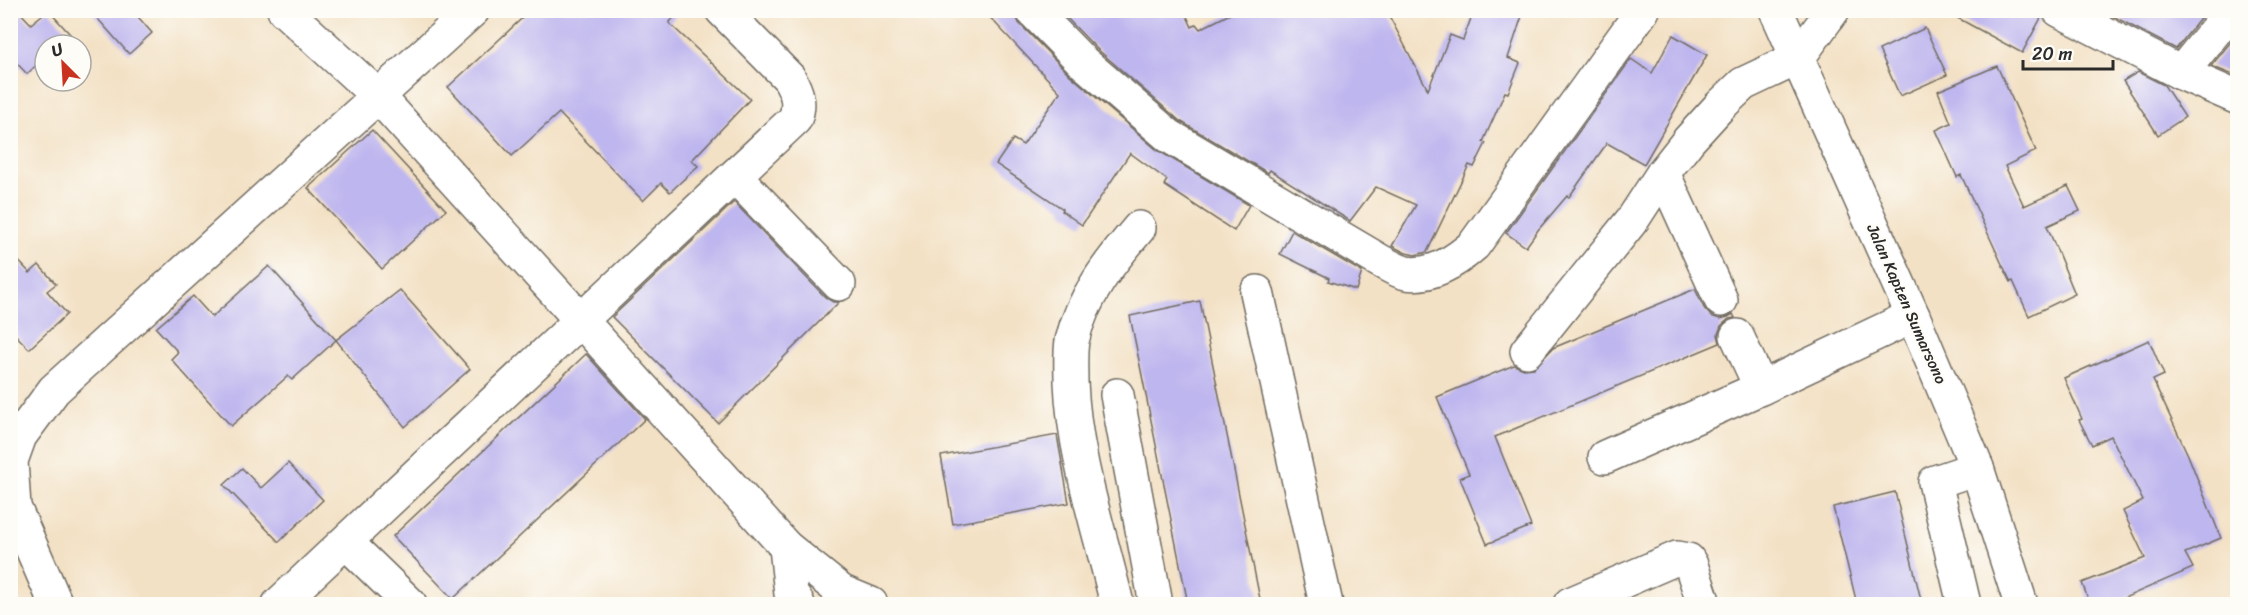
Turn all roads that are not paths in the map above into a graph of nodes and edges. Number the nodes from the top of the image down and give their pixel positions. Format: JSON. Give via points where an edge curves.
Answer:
{"nodes":[{"id":1,"x":284,"y":10,"type":"edge"},
{"id":2,"x":473,"y":10,"type":"edge"},
{"id":3,"x":722,"y":10,"type":"edge"},
{"id":4,"x":1032,"y":10,"type":"edge"},
{"id":5,"x":1643,"y":10,"type":"edge"},
{"id":6,"x":1776,"y":10,"type":"edge"},
{"id":7,"x":1833,"y":10,"type":"edge"},
{"id":8,"x":2059,"y":10,"type":"edge"},
{"id":9,"x":2232,"y":10,"type":"edge"},
{"id":10,"x":1798,"y":58,"type":"junction"},
{"id":11,"x":2181,"y":73,"type":"junction"},
{"id":12,"x":378,"y":96,"type":"junction"},
{"id":13,"x":2238,"y":98,"type":"edge"},
{"id":14,"x":1663,"y":173,"type":"junction"},
{"id":15,"x":735,"y":176,"type":"junction"},
{"id":16,"x":1139,"y":228,"type":"dead end"},
{"id":17,"x":839,"y":284,"type":"dead end"},
{"id":18,"x":1257,"y":292,"type":"dead end"},
{"id":19,"x":1721,"y":300,"type":"dead end"},
{"id":20,"x":1914,"y":316,"type":"junction"},
{"id":21,"x":582,"y":320,"type":"junction"},
{"id":22,"x":1737,"y":336,"type":"dead end"},
{"id":23,"x":1527,"y":351,"type":"dead end"},
{"id":24,"x":1761,"y":388,"type":"junction"},
{"id":25,"x":1117,"y":395,"type":"dead end"},
{"id":26,"x":1605,"y":457,"type":"dead end"},
{"id":27,"x":1977,"y":468,"type":"junction"},
{"id":28,"x":346,"y":543,"type":"junction"},
{"id":29,"x":786,"y":547,"type":"junction"},
{"id":30,"x":56,"y":604,"type":"edge"},
{"id":31,"x":279,"y":604,"type":"edge"},
{"id":32,"x":410,"y":604,"type":"edge"},
{"id":33,"x":798,"y":604,"type":"edge"},
{"id":34,"x":871,"y":604,"type":"edge"},
{"id":35,"x":1112,"y":604,"type":"edge"},
{"id":36,"x":1156,"y":604,"type":"edge"},
{"id":37,"x":1326,"y":604,"type":"edge"},
{"id":38,"x":1570,"y":604,"type":"edge"},
{"id":39,"x":1704,"y":604,"type":"edge"},
{"id":40,"x":1964,"y":604,"type":"edge"},
{"id":41,"x":2021,"y":604,"type":"edge"}],
"edges":[{"from":1,"to":12,"type":"main road"},
{"from":2,"to":12,"type":"main road"},
{"from":3,"to":15,"type":"main road","via":[[789,78],[796,90],[799,110],[795,119]]},
{"from":4,"to":5,"type":"main road","via":[[1083,62],[1169,136],[1380,261],[1404,273],[1421,273],[1459,259],[1474,245]]},
{"from":6,"to":10,"type":"main road","name":"Jalan Kapten Sumarsono"},
{"from":7,"to":10,"type":"main road"},
{"from":8,"to":11,"type":"main road"},
{"from":9,"to":11,"type":"main road"},
{"from":10,"to":14,"type":"main road","via":[[1743,84]]},
{"from":10,"to":20,"type":"main road","name":"Jalan Kapten Sumarsono"},
{"from":11,"to":13,"type":"main road"},
{"from":12,"to":21,"type":"main road"},
{"from":12,"to":30,"type":"main road","via":[[54,390],[20,436],[11,461],[14,507]]},
{"from":14,"to":19,"type":"main road"},
{"from":14,"to":23,"type":"main road","via":[[1632,219]]},
{"from":15,"to":17,"type":"main road"},
{"from":15,"to":21,"type":"main road"},
{"from":16,"to":35,"type":"main road","via":[[1110,262],[1086,302],[1072,341],[1072,409]]},
{"from":18,"to":37,"type":"main road"},
{"from":20,"to":24,"type":"main road"},
{"from":20,"to":27,"type":"main road","name":"Jalan Kapten Sumarsono"},
{"from":21,"to":28,"type":"main road"},
{"from":21,"to":29,"type":"main road"},
{"from":22,"to":24,"type":"main road"},
{"from":24,"to":26,"type":"main road"},
{"from":25,"to":36,"type":"main road"},
{"from":27,"to":40,"type":"main road","via":[[1935,482]]},
{"from":27,"to":41,"type":"main road","name":"Jalan Kapten Sumarsono"},
{"from":28,"to":31,"type":"main road"},
{"from":28,"to":32,"type":"main road"},
{"from":29,"to":33,"type":"main road","via":[[791,594]]},
{"from":29,"to":34,"type":"main road","via":[[842,592]]},
{"from":38,"to":39,"type":"main road","via":[[1677,558],[1688,560],[1691,565]]}]}
